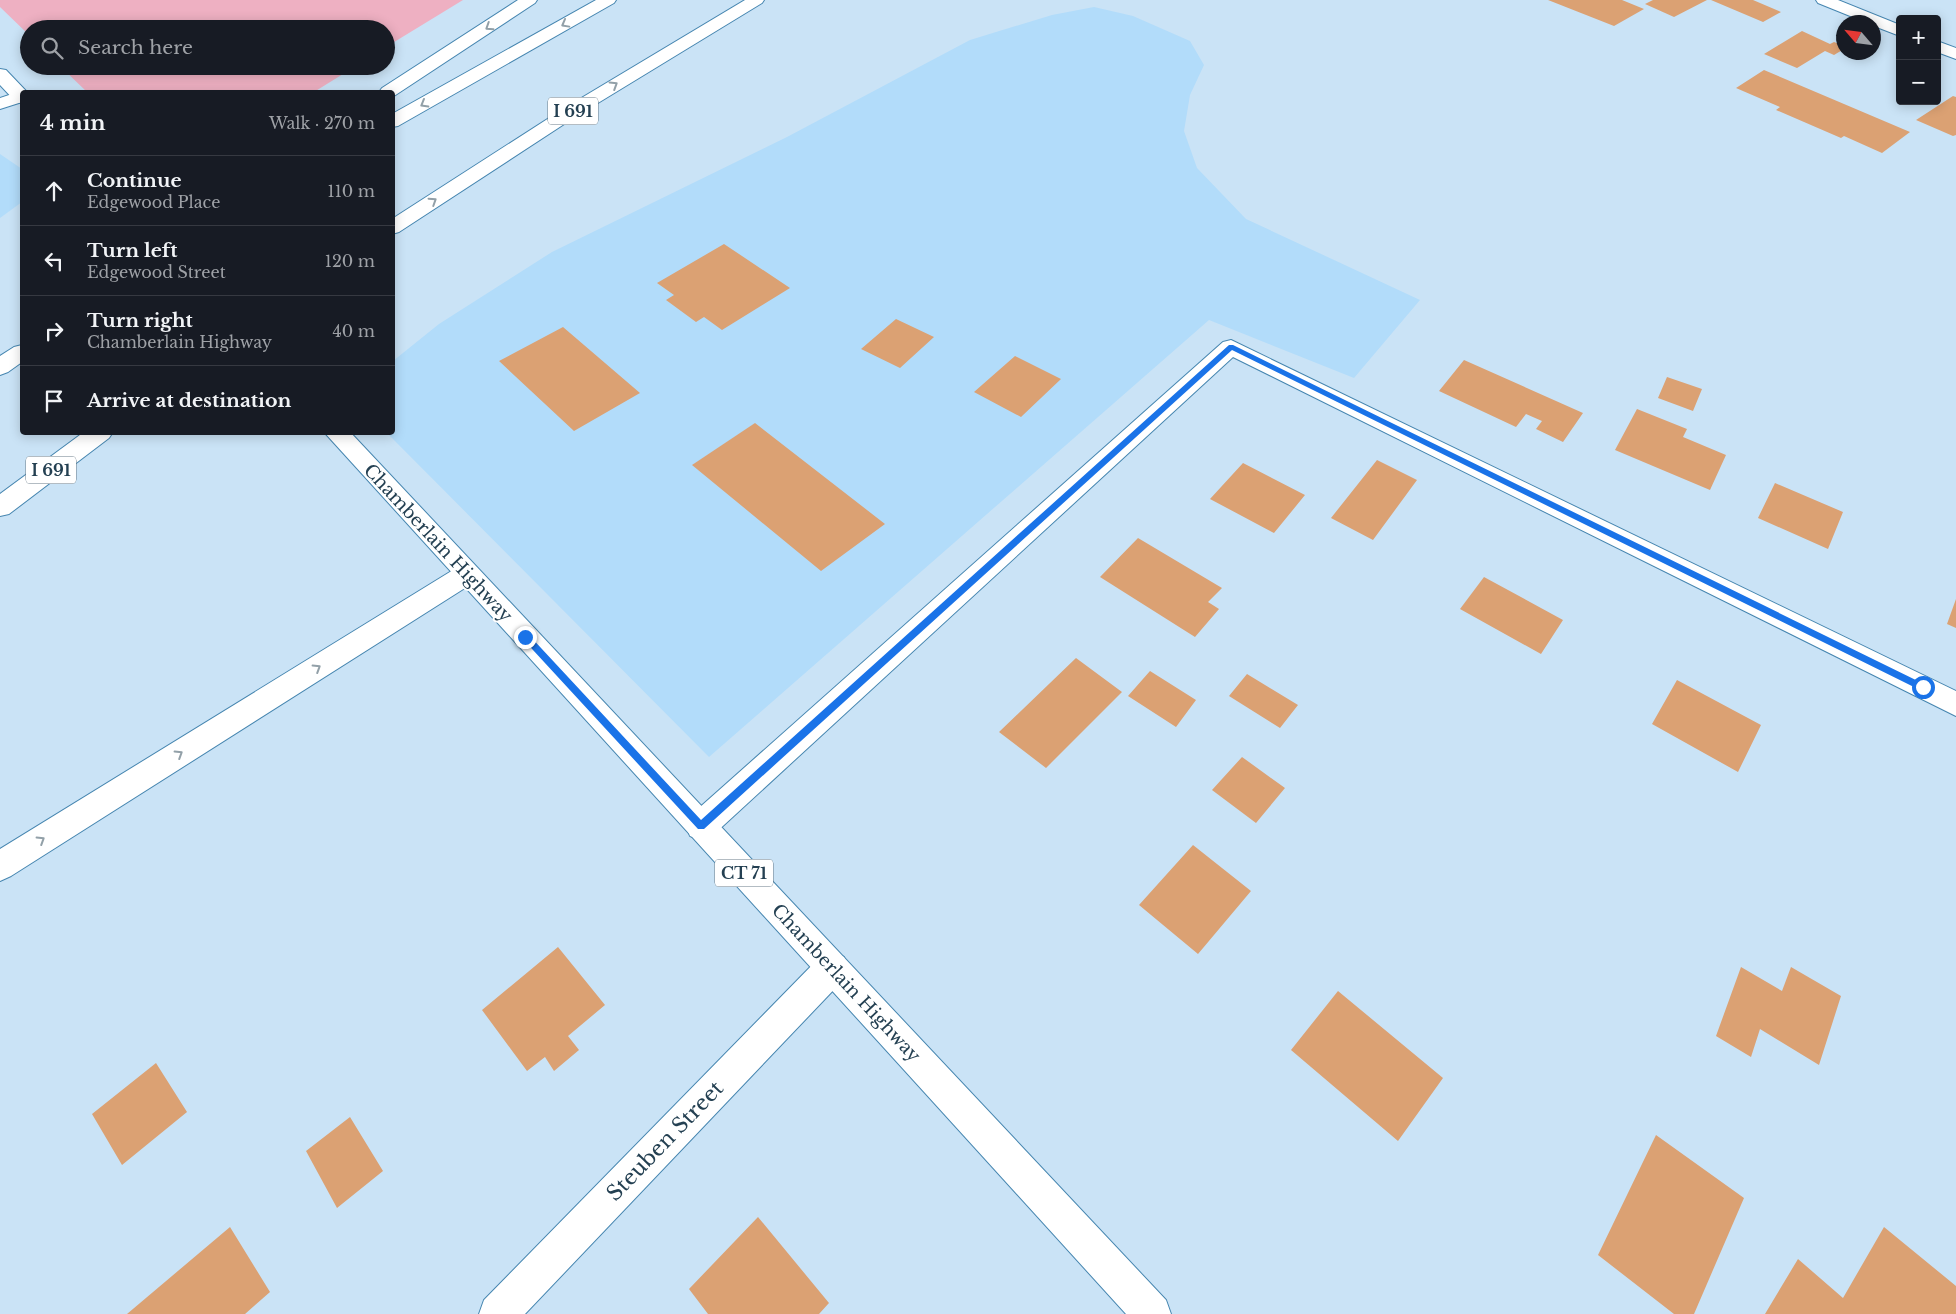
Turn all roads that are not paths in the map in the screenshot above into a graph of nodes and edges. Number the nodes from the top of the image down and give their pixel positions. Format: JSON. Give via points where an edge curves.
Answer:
{"nodes":[{"id":1,"x":529,"y":0,"type":"edge"},
{"id":2,"x":608,"y":0,"type":"edge"},
{"id":3,"x":756,"y":0,"type":"edge"},
{"id":4,"x":1824,"y":0,"type":"edge"},
{"id":5,"x":1896,"y":29,"type":"edge"},
{"id":6,"x":1941,"y":48,"type":"edge"},
{"id":7,"x":1956,"y":54,"type":"edge"},
{"id":8,"x":0,"y":74,"type":"edge"},
{"id":9,"x":391,"y":90,"type":"edge"},
{"id":10,"x":20,"y":95,"type":"edge"},
{"id":11,"x":20,"y":98,"type":"edge"},
{"id":12,"x":0,"y":104,"type":"edge"},
{"id":13,"x":395,"y":120,"type":"edge"},
{"id":14,"x":395,"y":226,"type":"edge"},
{"id":15,"x":20,"y":353,"type":"edge"},
{"id":16,"x":0,"y":367,"type":"edge"},
{"id":17,"x":97,"y":435,"type":"edge"},
{"id":18,"x":339,"y":435,"type":"edge"},
{"id":19,"x":0,"y":507,"type":"edge"},
{"id":20,"x":467,"y":574,"type":"junction"},
{"id":21,"x":1956,"y":704,"type":"edge"},
{"id":22,"x":701,"y":826,"type":"junction"},
{"id":23,"x":0,"y":866,"type":"edge"},
{"id":24,"x":832,"y":968,"type":"junction"},
{"id":25,"x":498,"y":1314,"type":"edge"},
{"id":26,"x":1152,"y":1314,"type":"edge"}],
"edges":[{"from":1,"to":9,"type":"main road","one_way":true},
{"from":2,"to":13,"type":"main road","one_way":true},
{"from":14,"to":3,"type":"main road","number":"I 691","one_way":true,"via":[[577,108]]},
{"from":4,"to":5,"type":"main road"},
{"from":6,"to":7,"type":"main road"},
{"from":8,"to":10,"type":"main road"},
{"from":11,"to":12,"type":"main road"},
{"from":15,"to":16,"type":"main road"},
{"from":17,"to":19,"type":"main road","number":"I 691"},
{"from":18,"to":20,"type":"main road","name":"Chamberlain Highway","number":"CT 71"},
{"from":20,"to":22,"type":"main road","name":"Chamberlain Highway","number":"CT 71"},
{"from":23,"to":20,"type":"main road","one_way":true},
{"from":21,"to":22,"type":"main road","via":[[1231,347]]},
{"from":22,"to":24,"type":"main road","name":"Chamberlain Highway","number":"CT 71"},
{"from":24,"to":25,"type":"main road","name":"Steuben Street"},
{"from":24,"to":26,"type":"main road","name":"Chamberlain Highway","number":"CT 71"}]}
